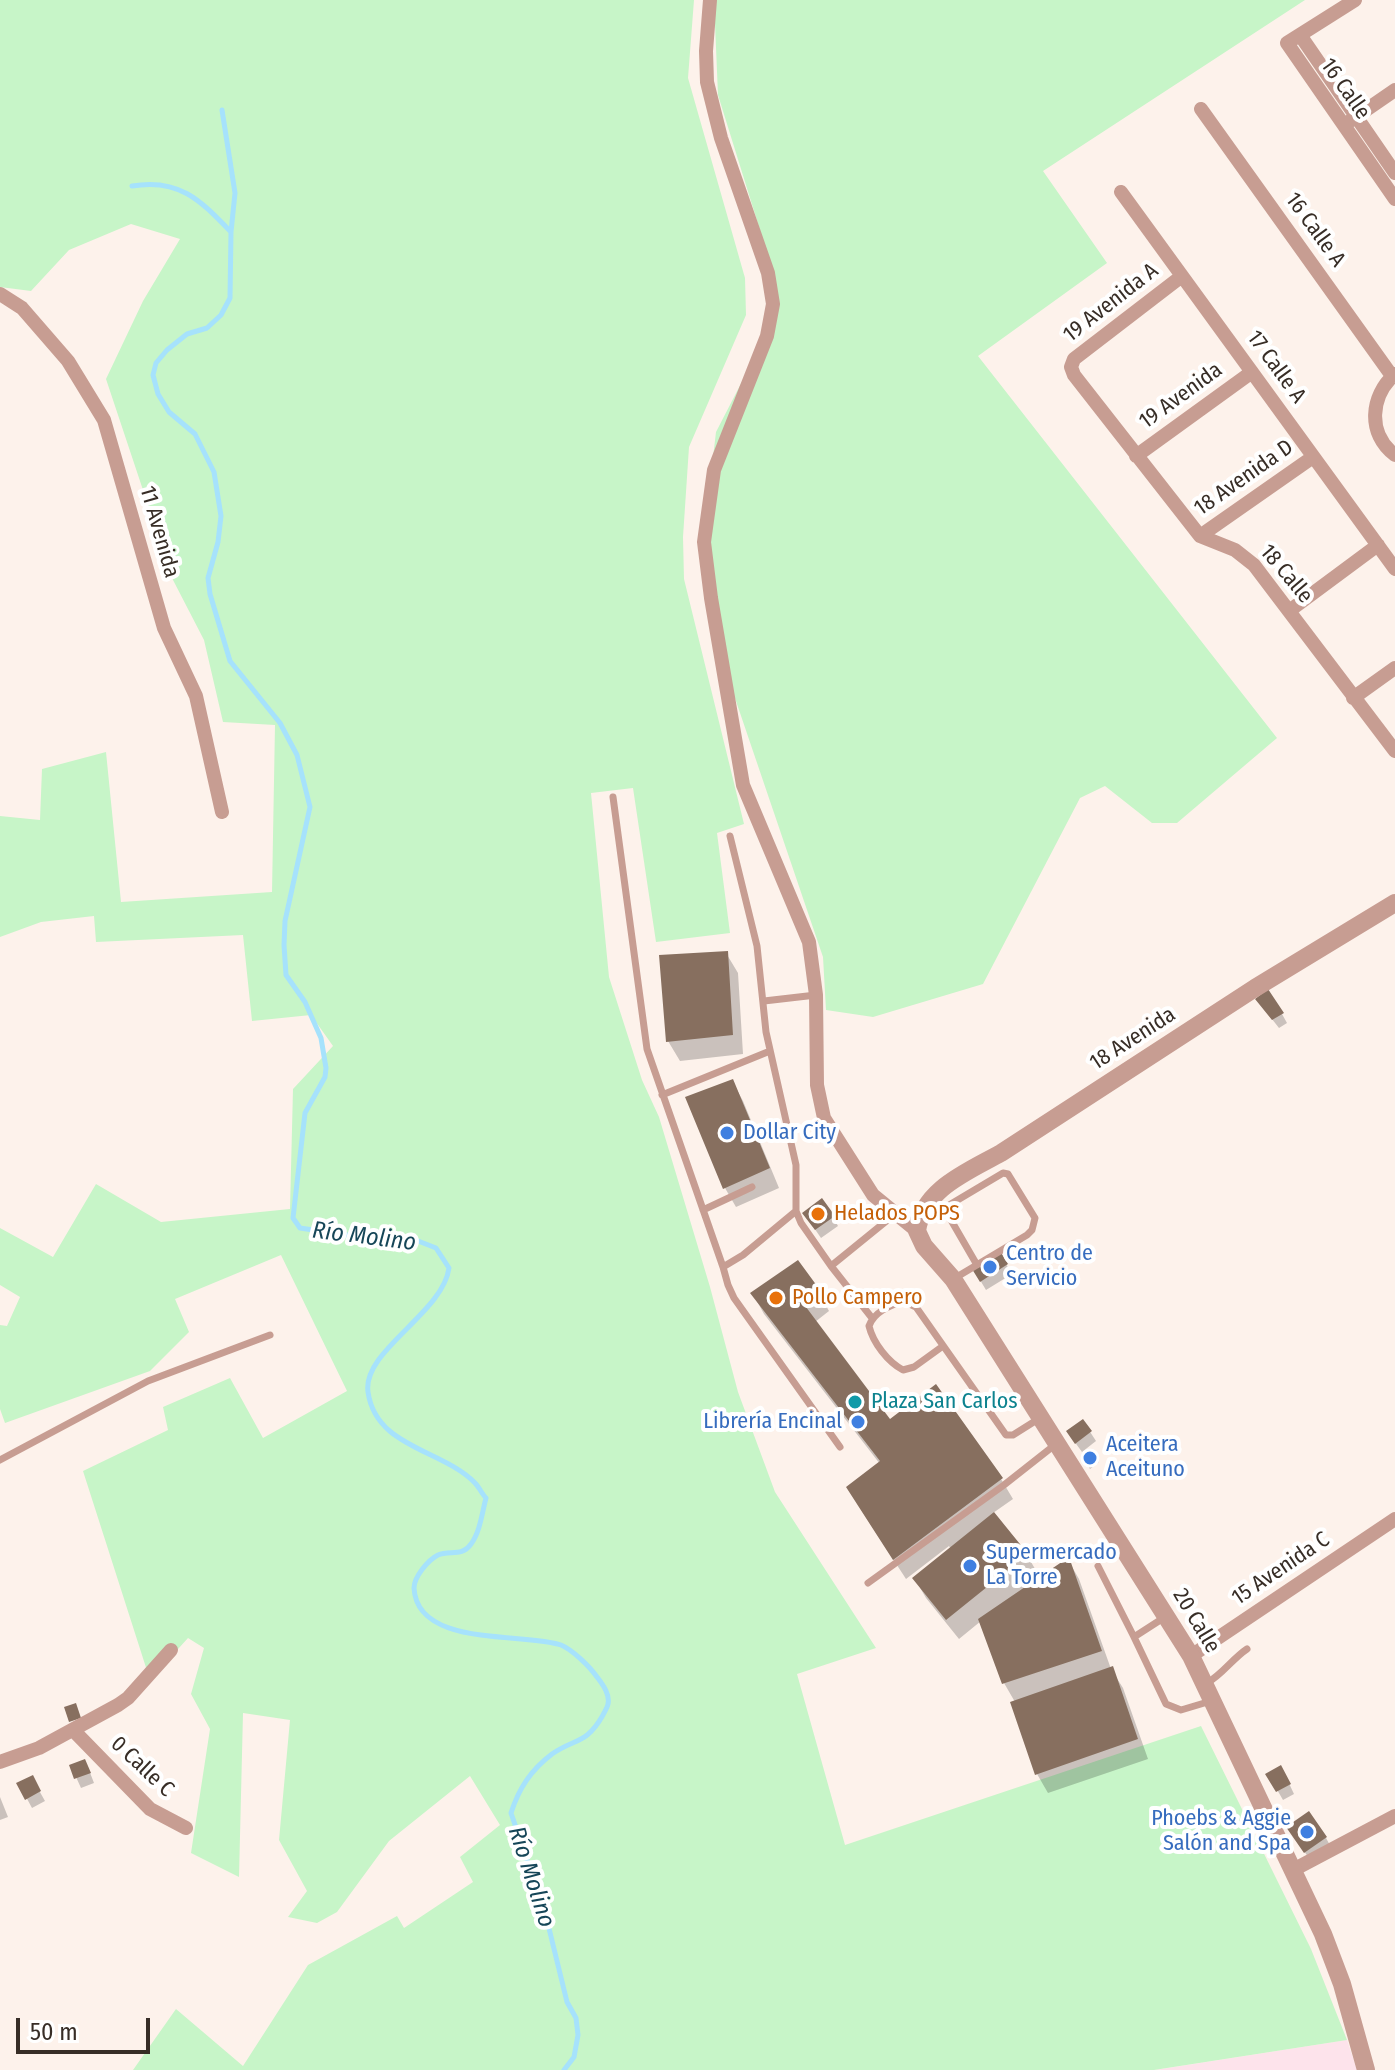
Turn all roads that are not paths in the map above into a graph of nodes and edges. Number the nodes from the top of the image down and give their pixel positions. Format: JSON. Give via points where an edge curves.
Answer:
{"nodes":[{"id":1,"x":710,"y":0,"type":"edge"},
{"id":2,"x":1355,"y":0,"type":"edge"},
{"id":3,"x":1395,"y":90,"type":"edge"},
{"id":4,"x":1201,"y":109,"type":"dead end"},
{"id":5,"x":1349,"y":121,"type":"junction"},
{"id":6,"x":1395,"y":173,"type":"edge"},
{"id":7,"x":1121,"y":192,"type":"dead end"},
{"id":8,"x":1395,"y":199,"type":"edge"},
{"id":9,"x":1182,"y":276,"type":"junction"},
{"id":10,"x":0,"y":294,"type":"edge"},
{"id":11,"x":1071,"y":367,"type":"joint"},
{"id":12,"x":1252,"y":372,"type":"junction"},
{"id":13,"x":1394,"y":375,"type":"edge"},
{"id":14,"x":1395,"y":455,"type":"edge"},
{"id":15,"x":1136,"y":456,"type":"junction"},
{"id":16,"x":1313,"y":457,"type":"junction"},
{"id":17,"x":1200,"y":536,"type":"junction"},
{"id":18,"x":1378,"y":545,"type":"junction"},
{"id":19,"x":1395,"y":569,"type":"edge"},
{"id":20,"x":1289,"y":611,"type":"junction"},
{"id":21,"x":1395,"y":668,"type":"edge"},
{"id":22,"x":1353,"y":698,"type":"junction"},
{"id":23,"x":1395,"y":751,"type":"edge"},
{"id":24,"x":613,"y":797,"type":"dead end"},
{"id":25,"x":222,"y":812,"type":"dead end"},
{"id":26,"x":730,"y":836,"type":"dead end"},
{"id":27,"x":1395,"y":903,"type":"edge"},
{"id":28,"x":816,"y":995,"type":"junction"},
{"id":29,"x":764,"y":1001,"type":"junction"},
{"id":30,"x":770,"y":1051,"type":"junction"},
{"id":31,"x":662,"y":1095,"type":"junction"},
{"id":32,"x":752,"y":1187,"type":"dead end"},
{"id":33,"x":944,"y":1208,"type":"junction"},
{"id":34,"x":703,"y":1210,"type":"junction"},
{"id":35,"x":796,"y":1211,"type":"junction"},
{"id":36,"x":895,"y":1214,"type":"junction"},
{"id":37,"x":918,"y":1227,"type":"junction"},
{"id":38,"x":977,"y":1265,"type":"junction"},
{"id":39,"x":831,"y":1266,"type":"junction"},
{"id":40,"x":723,"y":1267,"type":"junction"},
{"id":41,"x":953,"y":1279,"type":"junction"},
{"id":42,"x":872,"y":1318,"type":"junction"},
{"id":43,"x":270,"y":1335,"type":"dead end"},
{"id":44,"x":943,"y":1346,"type":"junction"},
{"id":45,"x":1040,"y":1417,"type":"junction"},
{"id":46,"x":1057,"y":1443,"type":"junction"},
{"id":47,"x":840,"y":1447,"type":"dead end"},
{"id":48,"x":0,"y":1460,"type":"edge"},
{"id":49,"x":1395,"y":1519,"type":"edge"},
{"id":50,"x":1098,"y":1566,"type":"dead end"},
{"id":51,"x":868,"y":1583,"type":"dead end"},
{"id":52,"x":1166,"y":1616,"type":"junction"},
{"id":53,"x":1134,"y":1637,"type":"junction"},
{"id":54,"x":1247,"y":1649,"type":"dead end"},
{"id":55,"x":171,"y":1650,"type":"dead end"},
{"id":56,"x":1191,"y":1656,"type":"junction"},
{"id":57,"x":1209,"y":1692,"type":"junction"},
{"id":58,"x":74,"y":1731,"type":"junction"},
{"id":59,"x":0,"y":1762,"type":"edge"},
{"id":60,"x":1395,"y":1816,"type":"edge"},
{"id":61,"x":186,"y":1828,"type":"dead end"},
{"id":62,"x":1293,"y":1870,"type":"junction"},
{"id":63,"x":1363,"y":2068,"type":"edge"}],
"edges":[{"from":1,"to":28,"type":"street","via":[[707,82],[768,273],[773,304],[767,336],[714,470],[704,542],[743,785],[809,942]]},
{"from":2,"to":5,"type":"street","name":"16 Calle","via":[[1293,39]]},
{"from":3,"to":5,"type":"street"},
{"from":4,"to":13,"type":"street","name":"16 Calle A"},
{"from":5,"to":6,"type":"street","name":"16 Calle"},
{"from":5,"to":8,"type":"street","name":"16 Calle"},
{"from":7,"to":9,"type":"street","name":"17 Calle A"},
{"from":9,"to":11,"type":"street","name":"19 Avenida A","via":[[1074,359]]},
{"from":9,"to":12,"type":"street","name":"17 Calle A"},
{"from":10,"to":25,"type":"street","name":"11 Avenida","via":[[22,308],[68,361],[104,420],[164,628],[200,707]]},
{"from":11,"to":15,"type":"street","name":"18 Calle"},
{"from":12,"to":15,"type":"street","name":"19 Avenida"},
{"from":12,"to":16,"type":"street","name":"17 Calle A"},
{"from":13,"to":14,"type":"street","via":[[1379,393],[1374,414],[1378,435]]},
{"from":15,"to":17,"type":"street","name":"18 Calle"},
{"from":16,"to":17,"type":"street","name":"18 Avenida D"},
{"from":16,"to":18,"type":"street","name":"17 Calle A"},
{"from":17,"to":20,"type":"street","name":"18 Calle","via":[[1246,557]]},
{"from":18,"to":19,"type":"street","name":"17 Calle A"},
{"from":18,"to":20,"type":"street"},
{"from":20,"to":22,"type":"street","name":"18 Calle"},
{"from":21,"to":22,"type":"street"},
{"from":22,"to":23,"type":"street","name":"18 Calle"},
{"from":24,"to":31,"type":"lane","via":[[647,1049]]},
{"from":26,"to":29,"type":"lane","via":[[757,946]]},
{"from":27,"to":37,"type":"street","name":"18 Avenida","via":[[957,1178],[927,1202]]},
{"from":28,"to":29,"type":"lane"},
{"from":28,"to":36,"type":"street","via":[[817,1085],[824,1118],[873,1195]]},
{"from":29,"to":30,"type":"lane"},
{"from":30,"to":31,"type":"lane"},
{"from":30,"to":35,"type":"lane","via":[[796,1165]]},
{"from":31,"to":34,"type":"lane"},
{"from":32,"to":34,"type":"lane"},
{"from":33,"to":37,"type":"lane"},
{"from":33,"to":38,"type":"lane"},
{"from":33,"to":38,"type":"lane","via":[[1003,1173],[1035,1218],[1027,1235]]},
{"from":34,"to":40,"type":"lane"},
{"from":35,"to":39,"type":"lane"},
{"from":35,"to":40,"type":"lane"},
{"from":36,"to":37,"type":"street"},
{"from":36,"to":39,"type":"lane"},
{"from":37,"to":41,"type":"street","name":"20 Calle","via":[[924,1246]]},
{"from":38,"to":41,"type":"lane"},
{"from":39,"to":42,"type":"lane"},
{"from":40,"to":47,"type":"lane","via":[[734,1298]]},
{"from":41,"to":45,"type":"street","name":"20 Calle"},
{"from":42,"to":44,"type":"lane","via":[[903,1301],[916,1307]]},
{"from":42,"to":44,"type":"lane","via":[[871,1334],[903,1370]]},
{"from":43,"to":48,"type":"lane","via":[[148,1381]]},
{"from":44,"to":45,"type":"lane","via":[[1006,1435]]},
{"from":45,"to":46,"type":"street","name":"20 Calle"},
{"from":46,"to":51,"type":"lane"},
{"from":46,"to":52,"type":"street","name":"20 Calle"},
{"from":49,"to":56,"type":"street","name":"15 Avenida C"},
{"from":50,"to":53,"type":"lane"},
{"from":52,"to":53,"type":"lane"},
{"from":52,"to":56,"type":"street","name":"20 Calle"},
{"from":53,"to":57,"type":"lane","via":[[1166,1704],[1181,1710]]},
{"from":54,"to":57,"type":"lane"},
{"from":55,"to":58,"type":"street","via":[[128,1698]]},
{"from":56,"to":57,"type":"street","name":"20 Calle"},
{"from":57,"to":62,"type":"street","name":"20 Calle"},
{"from":58,"to":59,"type":"street"},
{"from":58,"to":61,"type":"street","name":"0 Calle C","via":[[150,1809]]},
{"from":60,"to":62,"type":"street"},
{"from":62,"to":63,"type":"street","name":"20 Calle","via":[[1337,1972]]}]}
